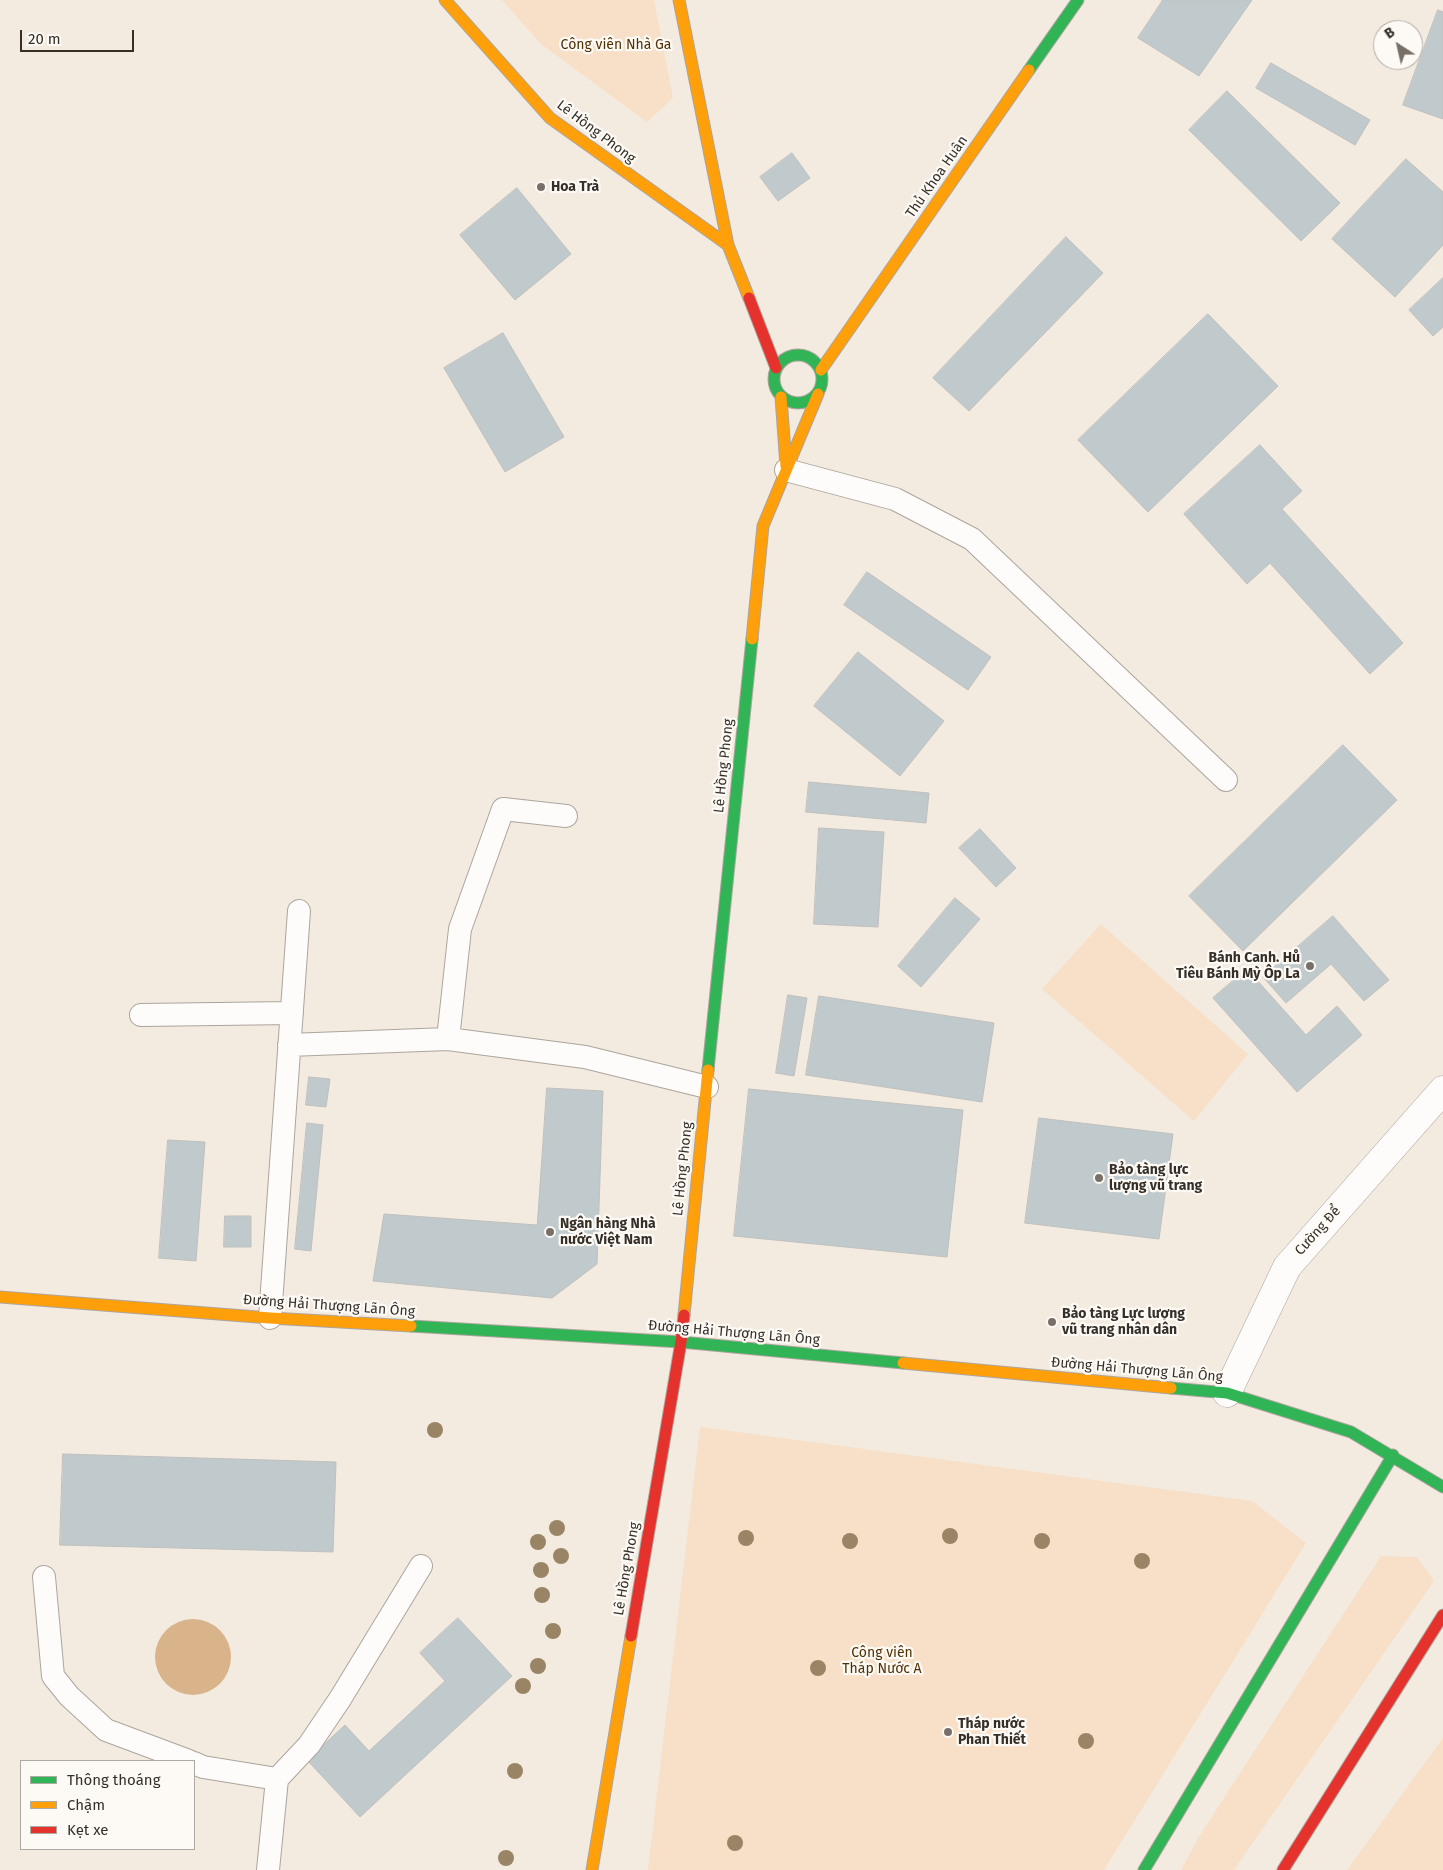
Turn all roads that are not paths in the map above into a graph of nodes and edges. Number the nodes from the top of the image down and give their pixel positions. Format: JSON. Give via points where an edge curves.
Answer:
{"nodes":[{"id":1,"x":445,"y":0,"type":"edge"},
{"id":2,"x":679,"y":0,"type":"edge"},
{"id":3,"x":1078,"y":0,"type":"edge"},
{"id":4,"x":728,"y":245,"type":"junction"},
{"id":5,"x":776,"y":368,"type":"junction"},
{"id":6,"x":821,"y":370,"type":"junction"},
{"id":7,"x":818,"y":394,"type":"junction"},
{"id":8,"x":781,"y":397,"type":"junction"},
{"id":9,"x":786,"y":470,"type":"junction"},
{"id":10,"x":1226,"y":780,"type":"dead end"},
{"id":11,"x":566,"y":816,"type":"dead end"},
{"id":12,"x":299,"y":912,"type":"dead end"},
{"id":13,"x":292,"y":1013,"type":"junction"},
{"id":14,"x":140,"y":1015,"type":"dead end"},
{"id":15,"x":448,"y":1038,"type":"junction"},
{"id":16,"x":290,"y":1045,"type":"junction"},
{"id":17,"x":707,"y":1087,"type":"junction"},
{"id":18,"x":1443,"y":1090,"type":"edge"},
{"id":19,"x":0,"y":1297,"type":"edge"},
{"id":20,"x":270,"y":1318,"type":"junction"},
{"id":21,"x":681,"y":1342,"type":"junction"},
{"id":22,"x":1227,"y":1393,"type":"junction"},
{"id":23,"x":1393,"y":1455,"type":"junction"},
{"id":24,"x":1443,"y":1487,"type":"edge"},
{"id":25,"x":421,"y":1566,"type":"dead end"},
{"id":26,"x":44,"y":1577,"type":"dead end"},
{"id":27,"x":1443,"y":1614,"type":"edge"},
{"id":28,"x":186,"y":1760,"type":"edge"},
{"id":29,"x":195,"y":1763,"type":"edge"},
{"id":30,"x":277,"y":1779,"type":"junction"},
{"id":31,"x":268,"y":1870,"type":"edge"},
{"id":32,"x":592,"y":1870,"type":"edge"},
{"id":33,"x":1144,"y":1870,"type":"edge"},
{"id":34,"x":1283,"y":1870,"type":"edge"}],
"edges":[{"from":1,"to":4,"type":"street","name":"Lê Hồng Phong","via":[[550,118]]},
{"from":2,"to":4,"type":"street"},
{"from":3,"to":6,"type":"street","name":"Thủ Khoa Huân"},
{"from":4,"to":5,"type":"street"},
{"from":5,"to":6,"type":"street","via":[[788,357],[796,355],[811,358]]},
{"from":5,"to":8,"type":"street","via":[[774,383]]},
{"from":6,"to":7,"type":"street"},
{"from":7,"to":8,"type":"street","via":[[795,404]]},
{"from":7,"to":9,"type":"street","name":"Lê Hồng Phong"},
{"from":8,"to":9,"type":"street","name":"Lê Hồng Phong"},
{"from":9,"to":10,"type":"lane","via":[[895,499],[972,539]]},
{"from":9,"to":17,"type":"street","name":"Lê Hồng Phong","via":[[763,526]]},
{"from":11,"to":15,"type":"lane","via":[[503,809],[460,929]]},
{"from":12,"to":13,"type":"lane"},
{"from":13,"to":14,"type":"lane"},
{"from":13,"to":16,"type":"lane"},
{"from":15,"to":16,"type":"lane"},
{"from":15,"to":17,"type":"lane","via":[[585,1057]]},
{"from":16,"to":20,"type":"lane"},
{"from":17,"to":21,"type":"street","name":"Lê Hồng Phong"},
{"from":18,"to":22,"type":"street","name":"Cường Để","via":[[1287,1267]]},
{"from":19,"to":20,"type":"street","name":"Đường Hải Thượng Lãn Ông"},
{"from":20,"to":21,"type":"street","name":"Đường Hải Thượng Lãn Ông"},
{"from":21,"to":22,"type":"street","name":"Đường Hải Thượng Lãn Ông"},
{"from":21,"to":32,"type":"street","name":"Lê Hồng Phong"},
{"from":22,"to":23,"type":"street","name":"Đường Hải Thượng Lãn Ông","via":[[1351,1432]]},
{"from":23,"to":24,"type":"street","name":"Đường Hải Thượng Lãn Ông"},
{"from":23,"to":33,"type":"street"},
{"from":25,"to":30,"type":"lane","via":[[340,1699],[309,1744]]},
{"from":26,"to":28,"type":"lane","via":[[53,1676],[69,1696],[106,1730]]},
{"from":27,"to":34,"type":"street"},
{"from":29,"to":30,"type":"lane"},
{"from":30,"to":31,"type":"lane"}]}
